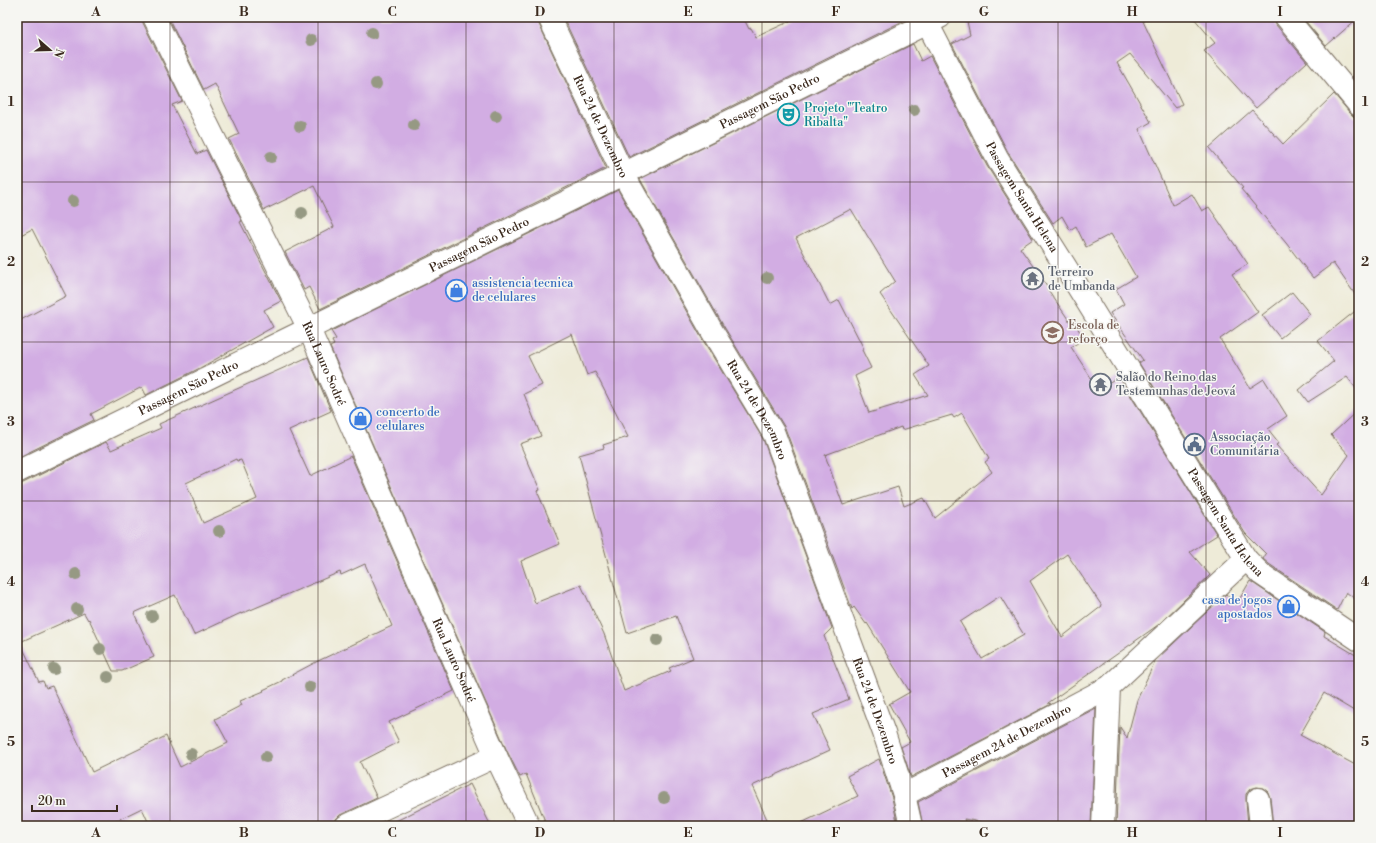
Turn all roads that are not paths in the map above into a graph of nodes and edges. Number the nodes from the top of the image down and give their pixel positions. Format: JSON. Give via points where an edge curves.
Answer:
{"nodes":[{"id":1,"x":154,"y":17,"type":"edge"},
{"id":2,"x":549,"y":17,"type":"edge"},
{"id":3,"x":1286,"y":17,"type":"edge"},
{"id":4,"x":930,"y":19,"type":"edge"},
{"id":5,"x":1359,"y":105,"type":"edge"},
{"id":6,"x":623,"y":174,"type":"junction"},
{"id":7,"x":309,"y":329,"type":"junction"},
{"id":8,"x":17,"y":472,"type":"edge"},
{"id":9,"x":1246,"y":559,"type":"junction"},
{"id":10,"x":1359,"y":640,"type":"edge"},
{"id":11,"x":1109,"y":688,"type":"junction"},
{"id":12,"x":496,"y":756,"type":"junction"},
{"id":13,"x":904,"y":796,"type":"junction"},
{"id":14,"x":1258,"y":799,"type":"dead end"},
{"id":15,"x":346,"y":826,"type":"edge"},
{"id":16,"x":528,"y":826,"type":"edge"},
{"id":17,"x":911,"y":826,"type":"edge"},
{"id":18,"x":1103,"y":826,"type":"edge"},
{"id":19,"x":1261,"y":826,"type":"edge"}],
"edges":[{"from":1,"to":7,"type":"street","name":"Rua Lauro Sodré"},
{"from":2,"to":6,"type":"street","name":"Rua 24 de Dezembro"},
{"from":3,"to":5,"type":"street"},
{"from":4,"to":6,"type":"street","name":"Passagem São Pedro"},
{"from":4,"to":9,"type":"street","name":"Passagem Santa Helena","via":[[998,160]]},
{"from":6,"to":7,"type":"street","name":"Passagem São Pedro"},
{"from":6,"to":13,"type":"street","name":"Rua 24 de Dezembro","via":[[774,434],[884,733]]},
{"from":7,"to":8,"type":"street","name":"Passagem São Pedro"},
{"from":7,"to":12,"type":"street","name":"Rua Lauro Sodré"},
{"from":9,"to":10,"type":"street","name":"Passagem Santa Helena","via":[[1261,574]]},
{"from":9,"to":11,"type":"street","name":"Passagem 24 de Dezembro"},
{"from":11,"to":13,"type":"street","name":"Passagem 24 de Dezembro"},
{"from":11,"to":18,"type":"street"},
{"from":12,"to":15,"type":"street"},
{"from":12,"to":16,"type":"street","name":"Rua Lauro Sodré"},
{"from":13,"to":17,"type":"street","name":"Rua 24 de Dezembro"},
{"from":14,"to":19,"type":"street"}]}
